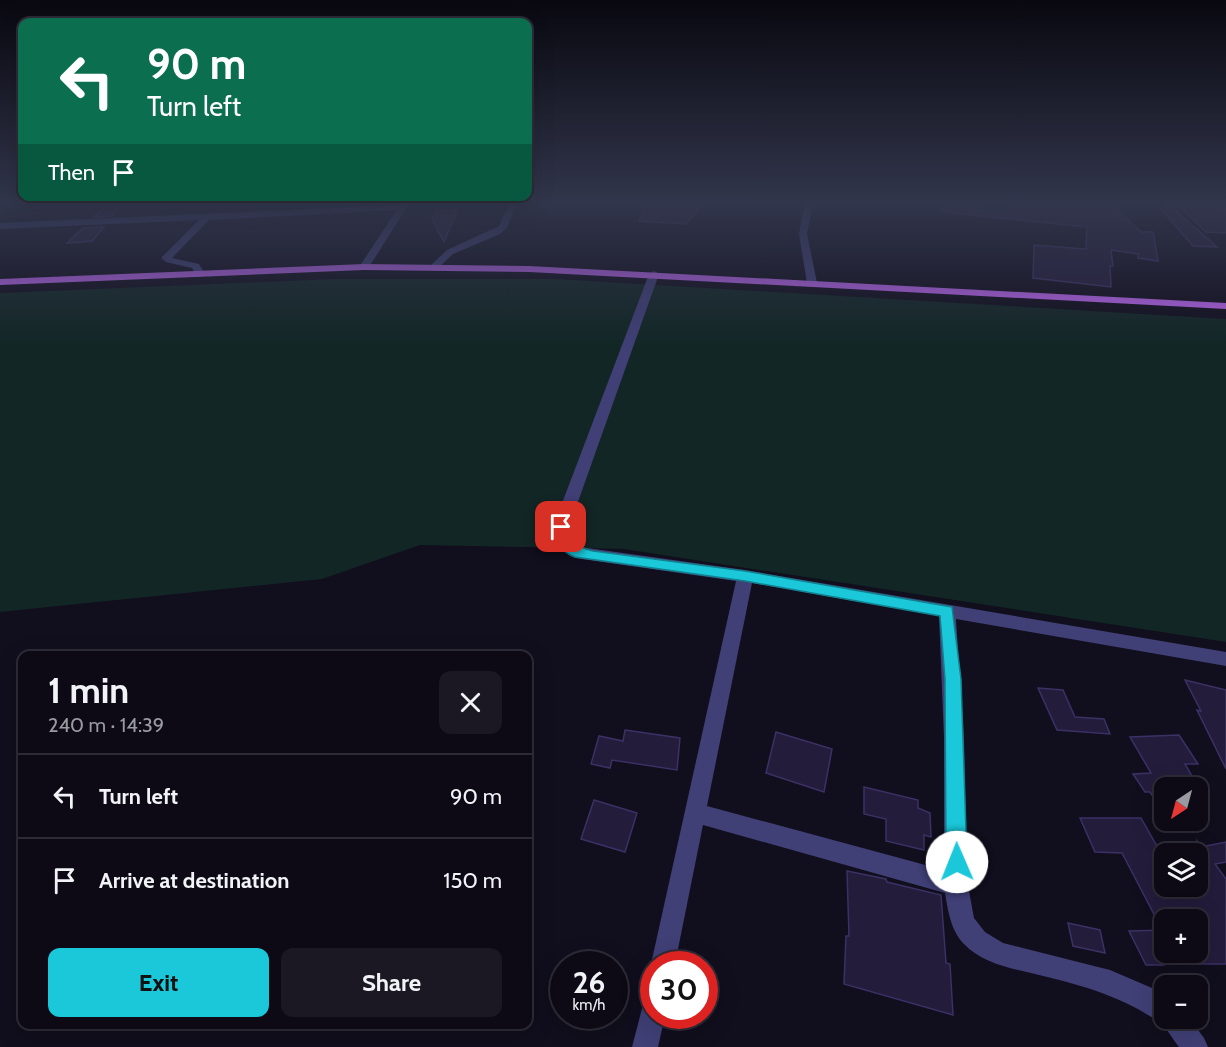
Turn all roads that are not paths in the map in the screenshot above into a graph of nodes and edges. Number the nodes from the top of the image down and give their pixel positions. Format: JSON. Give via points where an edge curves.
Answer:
{"nodes":[{"id":1,"x":173,"y":251,"type":"edge"},
{"id":2,"x":374,"y":251,"type":"edge"},
{"id":3,"x":453,"y":251,"type":"edge"},
{"id":4,"x":806,"y":251,"type":"edge"},
{"id":5,"x":364,"y":267,"type":"junction"},
{"id":6,"x":433,"y":268,"type":"junction"},
{"id":7,"x":200,"y":273,"type":"junction"},
{"id":8,"x":654,"y":274,"type":"junction"},
{"id":9,"x":0,"y":282,"type":"edge"},
{"id":10,"x":812,"y":283,"type":"junction"},
{"id":11,"x":1226,"y":306,"type":"edge"},
{"id":12,"x":745,"y":576,"type":"junction"},
{"id":13,"x":947,"y":611,"type":"junction"},
{"id":14,"x":1226,"y":659,"type":"edge"},
{"id":15,"x":696,"y":813,"type":"junction"},
{"id":16,"x":957,"y":885,"type":"junction"},
{"id":17,"x":666,"y":951,"type":"edge"},
{"id":18,"x":1154,"y":1001,"type":"edge"},
{"id":19,"x":649,"y":1029,"type":"edge"},
{"id":20,"x":1181,"y":1029,"type":"edge"},
{"id":21,"x":645,"y":1047,"type":"edge"},
{"id":22,"x":1196,"y":1047,"type":"edge"}],
"edges":[{"from":1,"to":7,"type":"street","via":[[166,258],[193,264]]},
{"from":2,"to":5,"type":"street"},
{"from":3,"to":6,"type":"street"},
{"from":4,"to":10,"type":"street"},
{"from":5,"to":6,"type":"main road"},
{"from":5,"to":7,"type":"main road"},
{"from":6,"to":8,"type":"main road"},
{"from":7,"to":9,"type":"main road"},
{"from":8,"to":10,"type":"main road"},
{"from":8,"to":12,"type":"street","via":[[561,527],[562,537],[575,552],[593,556]]},
{"from":10,"to":11,"type":"main road"},
{"from":12,"to":13,"type":"street"},
{"from":12,"to":15,"type":"street"},
{"from":13,"to":14,"type":"street"},
{"from":13,"to":16,"type":"street","via":[[953,679]]},
{"from":15,"to":16,"type":"street"},
{"from":15,"to":17,"type":"street"},
{"from":16,"to":18,"type":"street","via":[[962,920],[972,937],[985,947],[1121,986]]},
{"from":19,"to":21,"type":"street"},
{"from":20,"to":22,"type":"street"}]}
